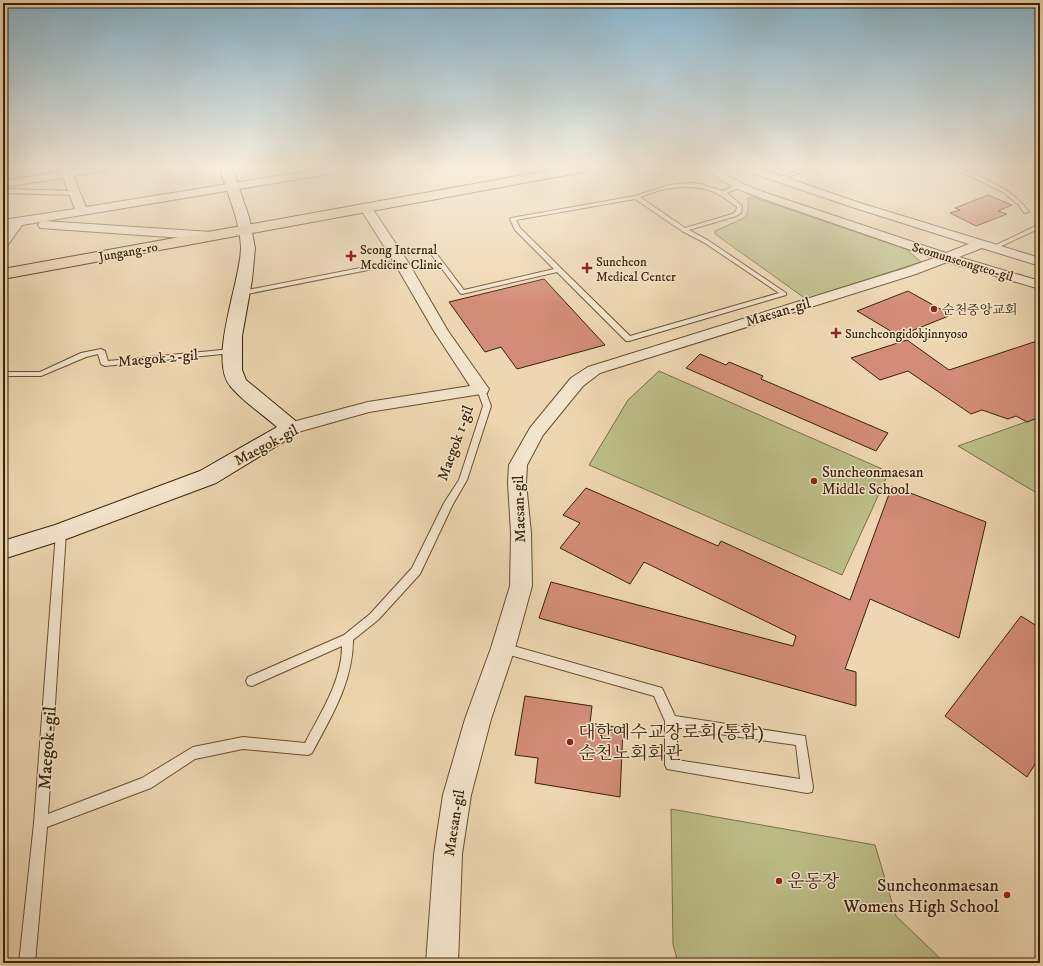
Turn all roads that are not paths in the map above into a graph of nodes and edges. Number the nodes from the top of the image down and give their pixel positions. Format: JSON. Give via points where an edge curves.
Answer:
{"nodes":[{"id":1,"x":70,"y":213,"type":"edge"},
{"id":2,"x":240,"y":213,"type":"edge"},
{"id":3,"x":338,"y":213,"type":"edge"},
{"id":4,"x":369,"y":213,"type":"edge"},
{"id":5,"x":547,"y":213,"type":"edge"},
{"id":6,"x":659,"y":213,"type":"edge"},
{"id":7,"x":737,"y":213,"type":"edge"},
{"id":8,"x":816,"y":213,"type":"edge"},
{"id":9,"x":884,"y":213,"type":"edge"},
{"id":10,"x":16,"y":224,"type":"junction"},
{"id":11,"x":3,"y":225,"type":"edge"},
{"id":12,"x":1040,"y":226,"type":"edge"},
{"id":13,"x":245,"y":230,"type":"junction"},
{"id":14,"x":684,"y":230,"type":"junction"},
{"id":15,"x":212,"y":236,"type":"junction"},
{"id":16,"x":3,"y":243,"type":"edge"},
{"id":17,"x":980,"y":244,"type":"junction"},
{"id":18,"x":993,"y":248,"type":"junction"},
{"id":19,"x":431,"y":250,"type":"dead end"},
{"id":20,"x":946,"y":257,"type":"junction"},
{"id":21,"x":401,"y":262,"type":"junction"},
{"id":22,"x":1040,"y":262,"type":"edge"},
{"id":23,"x":558,"y":270,"type":"junction"},
{"id":24,"x":3,"y":274,"type":"edge"},
{"id":25,"x":1040,"y":285,"type":"edge"},
{"id":26,"x":242,"y":293,"type":"junction"},
{"id":27,"x":232,"y":351,"type":"junction"},
{"id":28,"x":3,"y":374,"type":"edge"},
{"id":29,"x":481,"y":389,"type":"junction"},
{"id":30,"x":290,"y":428,"type":"junction"},
{"id":31,"x":61,"y":532,"type":"junction"},
{"id":32,"x":3,"y":550,"type":"edge"},
{"id":33,"x":348,"y":638,"type":"junction"},
{"id":34,"x":503,"y":648,"type":"junction"},
{"id":35,"x":252,"y":681,"type":"dead end"},
{"id":36,"x":671,"y":721,"type":"junction"},
{"id":37,"x":41,"y":823,"type":"junction"},
{"id":38,"x":27,"y":963,"type":"edge"},
{"id":39,"x":442,"y":963,"type":"edge"}],
"edges":[{"from":1,"to":11,"type":"street"},
{"from":2,"to":13,"type":"street"},
{"from":3,"to":13,"type":"main road","name":"Jungang-ro"},
{"from":4,"to":21,"type":"street","name":"Maegok 1-gil"},
{"from":5,"to":23,"type":"lane","via":[[514,219],[517,229]]},
{"from":6,"to":14,"type":"lane"},
{"from":7,"to":14,"type":"lane"},
{"from":8,"to":20,"type":"street","name":"Seomunseongteo-gil"},
{"from":9,"to":17,"type":"street"},
{"from":10,"to":11,"type":"street"},
{"from":10,"to":15,"type":"street"},
{"from":10,"to":16,"type":"street"},
{"from":12,"to":18,"type":"lane"},
{"from":13,"to":15,"type":"main road","name":"Jungang-ro"},
{"from":13,"to":26,"type":"street","via":[[248,247]]},
{"from":14,"to":23,"type":"lane","via":[[707,242],[784,294],[629,339]]},
{"from":15,"to":24,"type":"main road","name":"Jungang-ro"},
{"from":17,"to":18,"type":"street"},
{"from":17,"to":20,"type":"street","name":"Maesan-gil"},
{"from":18,"to":22,"type":"street"},
{"from":19,"to":23,"type":"lane","via":[[462,292]]},
{"from":20,"to":25,"type":"street","name":"Seomunseongteo-gil"},
{"from":20,"to":34,"type":"street","name":"Maesan-gil","via":[[911,271],[594,370],[577,382],[536,432],[518,465],[516,483],[521,533],[521,586]]},
{"from":21,"to":26,"type":"lane"},
{"from":21,"to":29,"type":"street","name":"Maegok 1-gil","via":[[441,331]]},
{"from":26,"to":27,"type":"street"},
{"from":27,"to":28,"type":"lane","name":"Maegok 2-gil","via":[[105,364],[101,351],[84,355],[41,374]]},
{"from":27,"to":30,"type":"street","via":[[233,374],[238,383]]},
{"from":29,"to":30,"type":"street","name":"Maegok-gil","via":[[368,407]]},
{"from":29,"to":33,"type":"lane","name":"Maegok 1-gil","via":[[487,406],[463,480],[416,571],[374,616]]},
{"from":30,"to":31,"type":"street","name":"Maegok-gil","via":[[208,478]]},
{"from":31,"to":32,"type":"street","name":"Maegok-gil"},
{"from":31,"to":37,"type":"lane","name":"Maegok-gil"},
{"from":33,"to":35,"type":"lane","name":"Maegok 1-gil"},
{"from":33,"to":37,"type":"lane","via":[[346,668],[308,749],[243,743],[193,753],[146,783]]},
{"from":34,"to":36,"type":"lane","via":[[658,692]]},
{"from":34,"to":39,"type":"street","name":"Maesan-gil","via":[[478,719],[457,795],[448,854]]},
{"from":36,"to":36,"type":"lane","via":[[671,765],[807,787],[801,740]]},
{"from":37,"to":38,"type":"lane","name":"Maegok-gil"}]}
